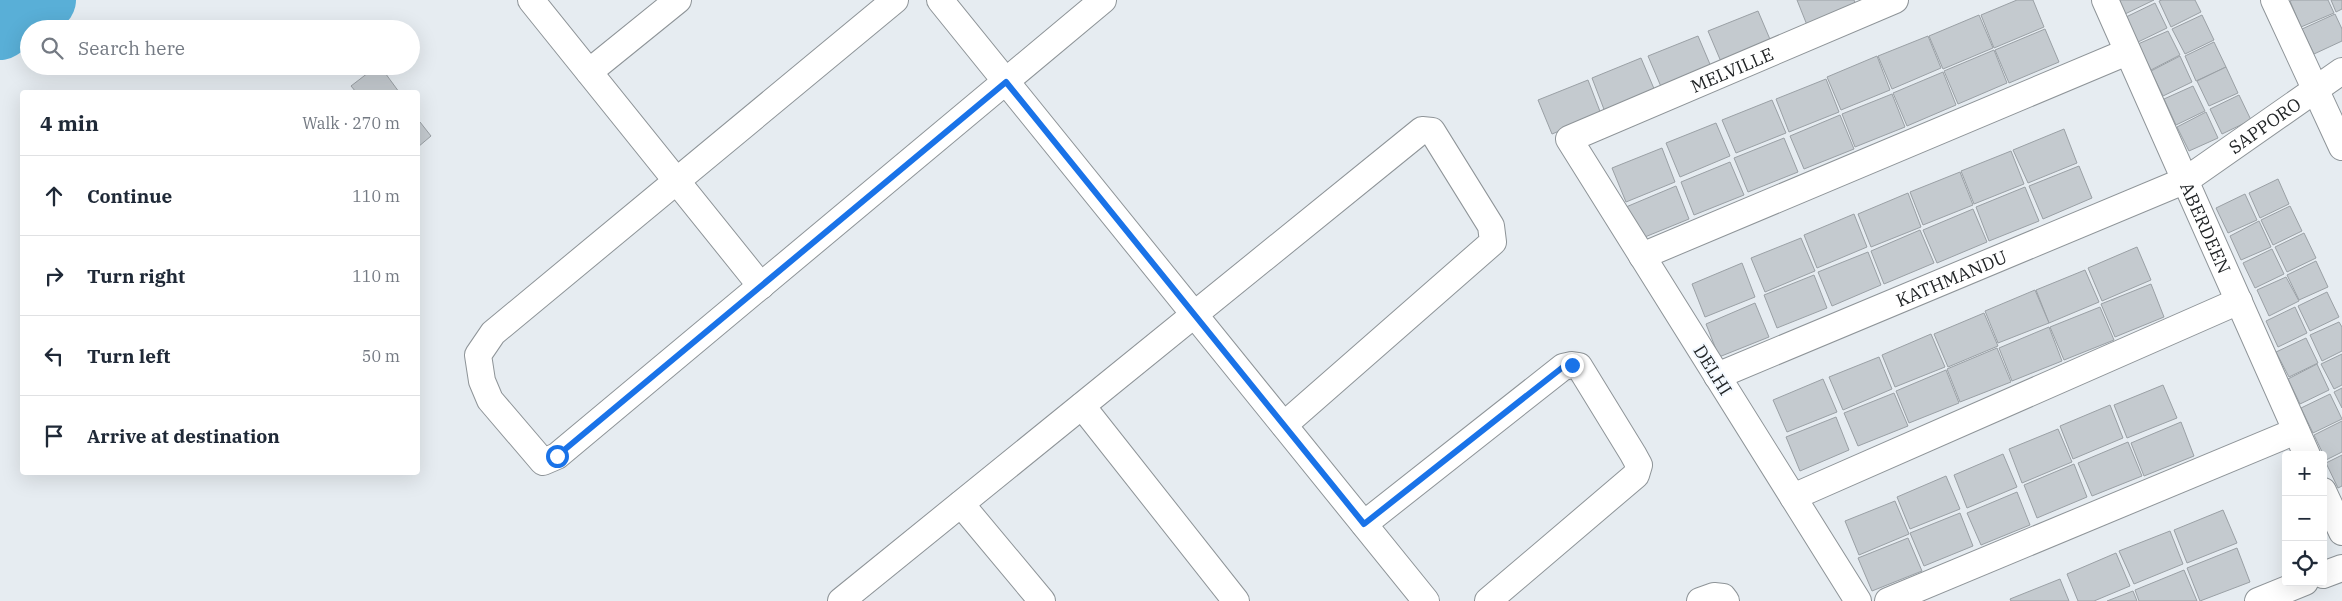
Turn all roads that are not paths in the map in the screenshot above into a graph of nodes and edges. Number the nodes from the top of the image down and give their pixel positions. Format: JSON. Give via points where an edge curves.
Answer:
{"nodes":[{"id":1,"x":531,"y":0,"type":"edge"},
{"id":2,"x":678,"y":0,"type":"edge"},
{"id":3,"x":895,"y":0,"type":"edge"},
{"id":4,"x":940,"y":0,"type":"edge"},
{"id":5,"x":1103,"y":0,"type":"edge"},
{"id":6,"x":1895,"y":0,"type":"edge"},
{"id":7,"x":2105,"y":0,"type":"edge"},
{"id":8,"x":2274,"y":0,"type":"edge"},
{"id":9,"x":2127,"y":52,"type":"junction"},
{"id":10,"x":2342,"y":71,"type":"edge"},
{"id":11,"x":589,"y":72,"type":"junction"},
{"id":12,"x":1006,"y":82,"type":"junction"},
{"id":13,"x":2316,"y":89,"type":"junction"},
{"id":14,"x":1568,"y":139,"type":"joint"},
{"id":15,"x":2342,"y":147,"type":"edge"},
{"id":16,"x":2186,"y":180,"type":"junction"},
{"id":17,"x":676,"y":181,"type":"junction"},
{"id":18,"x":1642,"y":256,"type":"junction"},
{"id":19,"x":761,"y":286,"type":"junction"},
{"id":20,"x":2239,"y":301,"type":"junction"},
{"id":21,"x":1194,"y":315,"type":"junction"},
{"id":22,"x":1717,"y":376,"type":"junction"},
{"id":23,"x":1082,"y":406,"type":"junction"},
{"id":24,"x":1284,"y":425,"type":"junction"},
{"id":25,"x":2296,"y":432,"type":"junction"},
{"id":26,"x":2305,"y":451,"type":"edge"},
{"id":27,"x":2325,"y":496,"type":"edge"},
{"id":28,"x":1793,"y":497,"type":"junction"},
{"id":29,"x":961,"y":504,"type":"junction"},
{"id":30,"x":1364,"y":524,"type":"junction"},
{"id":31,"x":2342,"y":532,"type":"edge"},
{"id":32,"x":2342,"y":568,"type":"edge"},
{"id":33,"x":2327,"y":574,"type":"edge"},
{"id":34,"x":2295,"y":586,"type":"edge"},
{"id":35,"x":848,"y":599,"type":"edge"},
{"id":36,"x":1042,"y":601,"type":"edge"},
{"id":37,"x":1236,"y":601,"type":"edge"},
{"id":38,"x":1426,"y":601,"type":"edge"},
{"id":39,"x":1488,"y":601,"type":"edge"},
{"id":40,"x":1700,"y":601,"type":"edge"},
{"id":41,"x":1726,"y":601,"type":"edge"},
{"id":42,"x":1858,"y":601,"type":"edge"},
{"id":43,"x":1888,"y":601,"type":"edge"},
{"id":44,"x":2258,"y":601,"type":"edge"}],
"edges":[{"from":1,"to":11,"type":"street"},
{"from":2,"to":11,"type":"street"},
{"from":3,"to":17,"type":"street"},
{"from":4,"to":12,"type":"street"},
{"from":5,"to":12,"type":"street"},
{"from":6,"to":14,"type":"street","name":"MELVILLE"},
{"from":7,"to":9,"type":"street","name":"ABERDEEN"},
{"from":8,"to":13,"type":"street"},
{"from":9,"to":16,"type":"street","name":"ABERDEEN"},
{"from":9,"to":18,"type":"street"},
{"from":10,"to":13,"type":"street","name":"SAPPORO"},
{"from":11,"to":17,"type":"street"},
{"from":12,"to":19,"type":"street"},
{"from":12,"to":21,"type":"street"},
{"from":13,"to":15,"type":"street"},
{"from":13,"to":16,"type":"street","name":"SAPPORO"},
{"from":14,"to":18,"type":"street","name":"DELHI"},
{"from":16,"to":20,"type":"street","name":"ABERDEEN"},
{"from":16,"to":22,"type":"street","name":"KATHMANDU"},
{"from":17,"to":19,"type":"street"},
{"from":17,"to":19,"type":"street","via":[[493,333],[478,355],[482,381],[490,400],[543,462],[557,456]]},
{"from":18,"to":22,"type":"street","name":"DELHI"},
{"from":20,"to":25,"type":"street","name":"ABERDEEN"},
{"from":20,"to":28,"type":"street"},
{"from":21,"to":23,"type":"street"},
{"from":21,"to":24,"type":"street"},
{"from":21,"to":24,"type":"street","via":[[1422,130],[1432,131],[1491,226],[1494,242]]},
{"from":22,"to":28,"type":"street","name":"DELHI"},
{"from":23,"to":29,"type":"street"},
{"from":23,"to":37,"type":"street"},
{"from":24,"to":30,"type":"street"},
{"from":25,"to":26,"type":"street","name":"ABERDEEN"},
{"from":25,"to":43,"type":"street"},
{"from":27,"to":31,"type":"street"},
{"from":28,"to":42,"type":"street","name":"DELHI"},
{"from":29,"to":35,"type":"street"},
{"from":29,"to":36,"type":"street"},
{"from":30,"to":38,"type":"street"},
{"from":30,"to":39,"type":"street","via":[[1563,367],[1579,366],[1634,454],[1639,465],[1636,475]]},
{"from":32,"to":33,"type":"street"},
{"from":34,"to":44,"type":"street"},
{"from":40,"to":41,"type":"street","via":[[1714,596],[1723,597]]}]}
